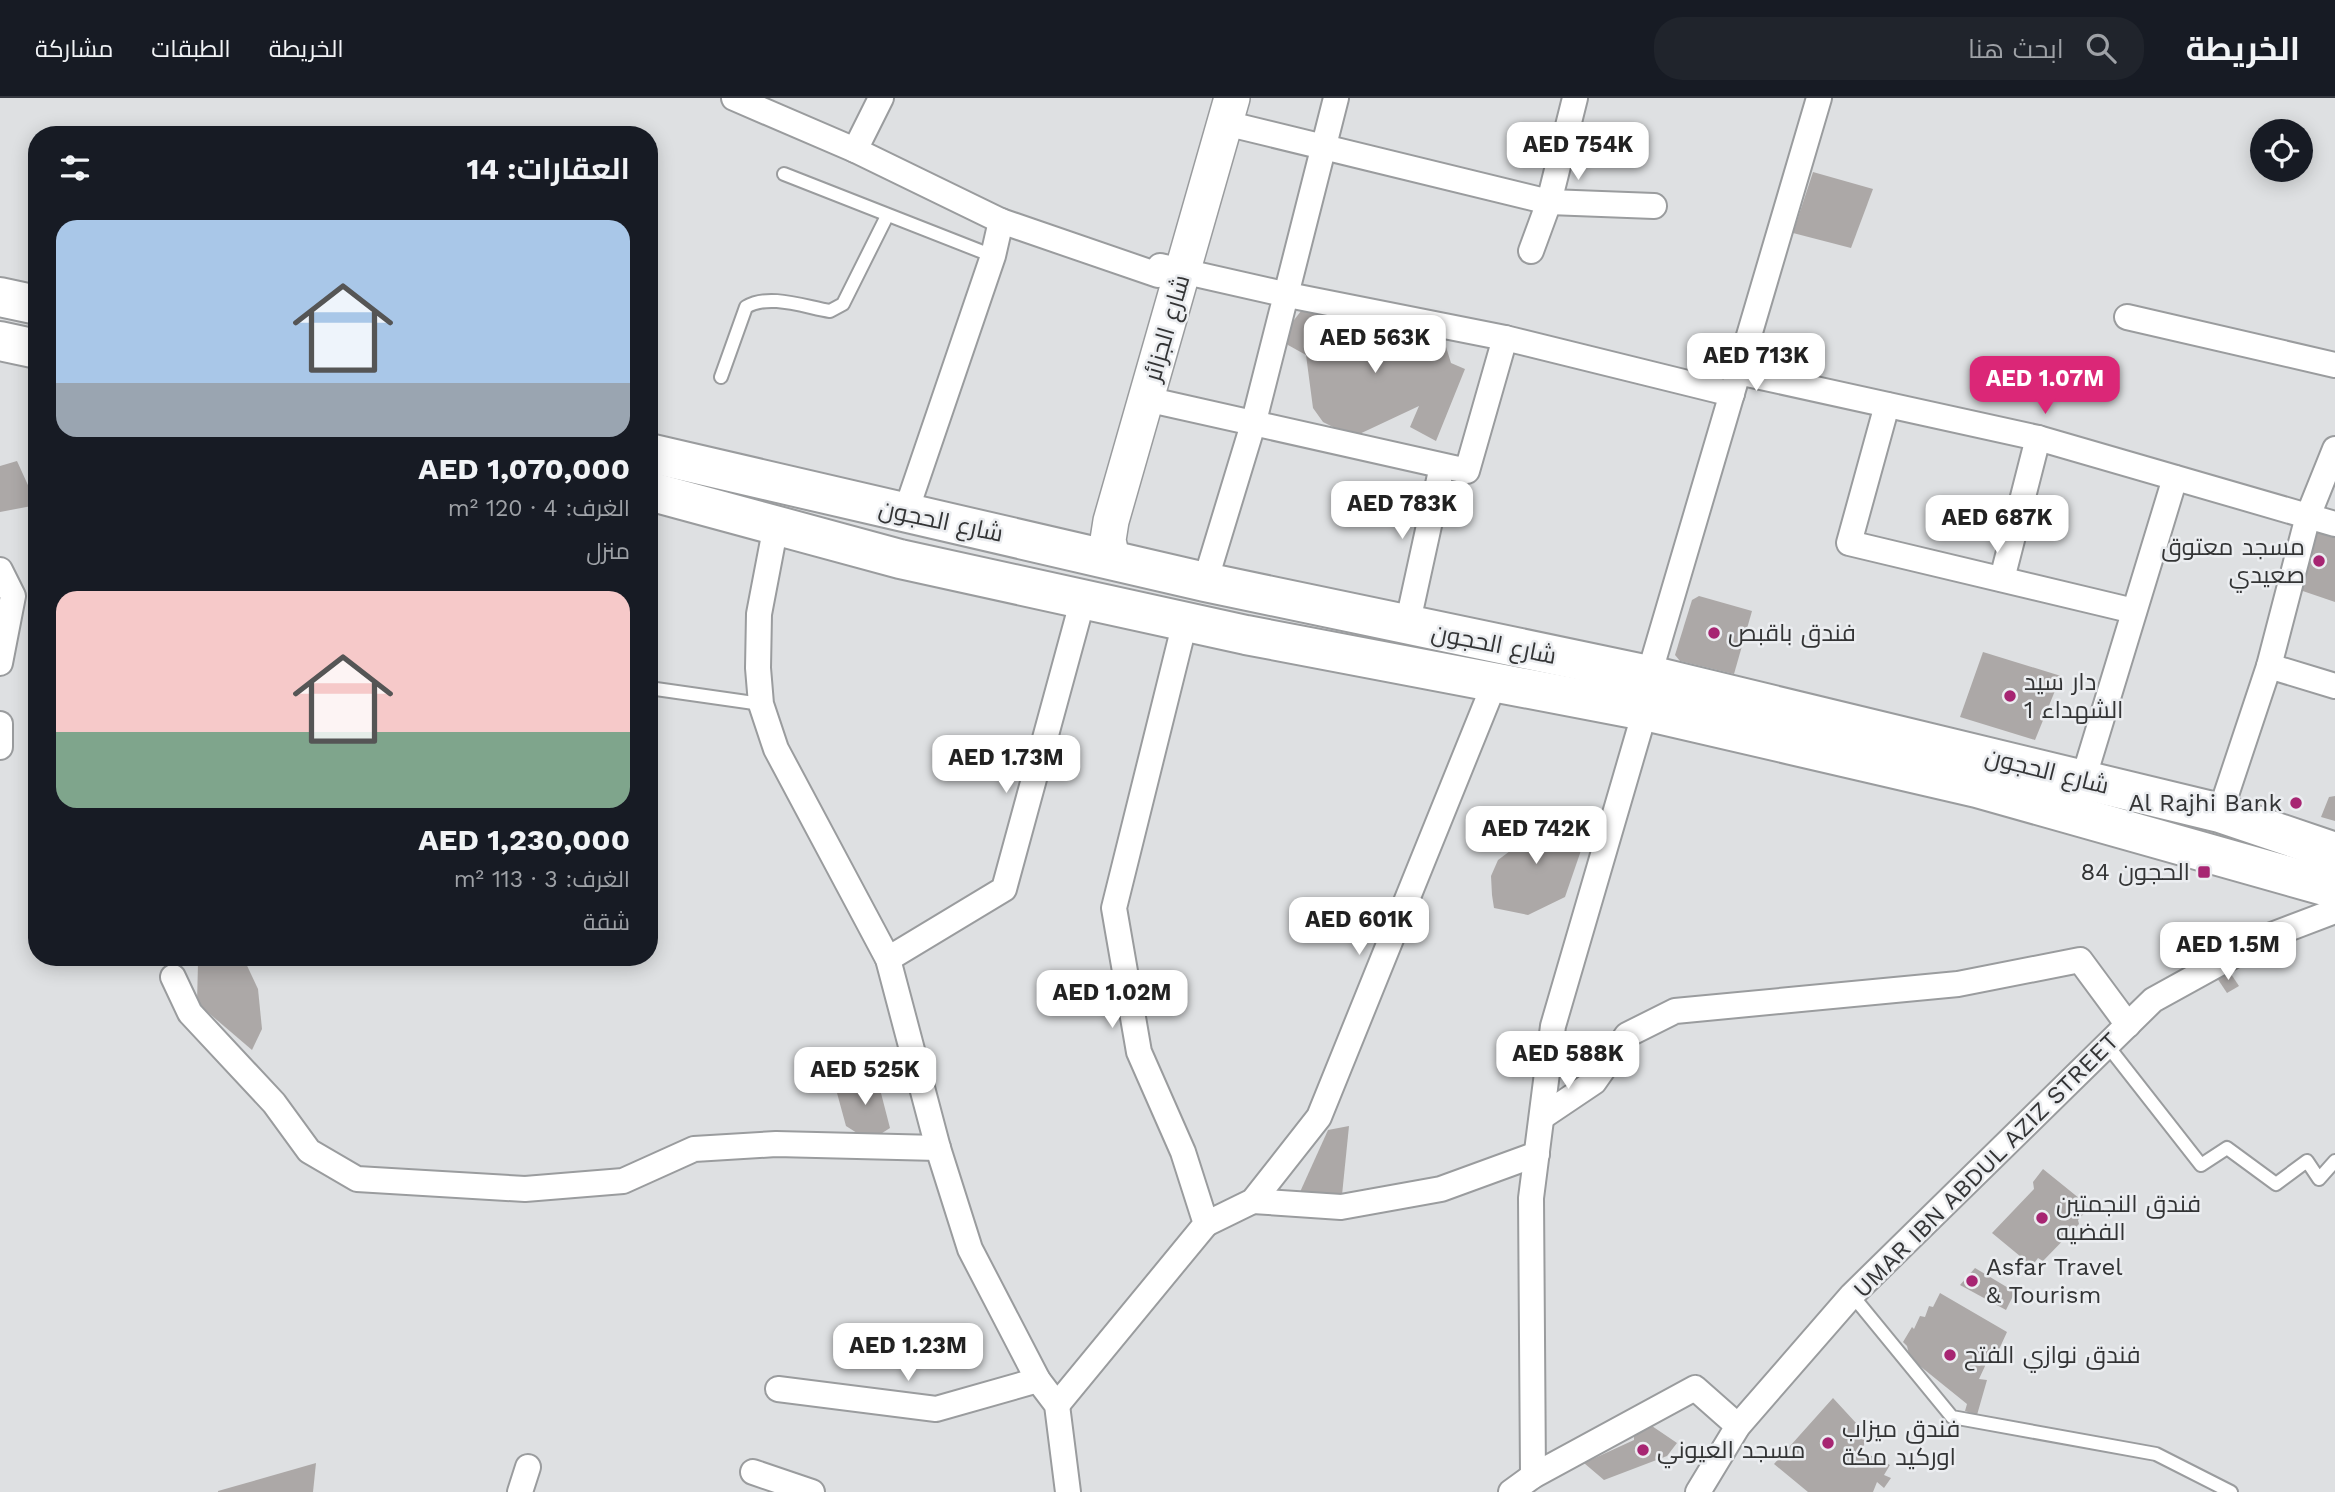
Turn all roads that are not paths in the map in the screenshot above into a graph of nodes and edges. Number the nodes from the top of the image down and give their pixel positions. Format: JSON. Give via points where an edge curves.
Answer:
{"nodes":[{"id":1,"x":734,"y":98,"type":"edge"},
{"id":2,"x":881,"y":98,"type":"edge"},
{"id":3,"x":1336,"y":98,"type":"edge"},
{"id":4,"x":1575,"y":98,"type":"edge"},
{"id":5,"x":1819,"y":98,"type":"edge"},
{"id":6,"x":1222,"y":106,"type":"edge"},
{"id":7,"x":1325,"y":145,"type":"junction"},
{"id":8,"x":855,"y":150,"type":"junction"},
{"id":9,"x":783,"y":174,"type":"dead end"},
{"id":10,"x":1549,"y":202,"type":"junction"},
{"id":11,"x":1654,"y":206,"type":"dead end"},
{"id":12,"x":887,"y":216,"type":"junction"},
{"id":13,"x":1002,"y":221,"type":"junction"},
{"id":14,"x":1531,"y":251,"type":"dead end"},
{"id":15,"x":993,"y":256,"type":"junction"},
{"id":16,"x":1167,"y":270,"type":"junction"},
{"id":17,"x":1288,"y":295,"type":"junction"},
{"id":18,"x":0,"y":297,"type":"edge"},
{"id":19,"x":28,"y":303,"type":"edge"},
{"id":20,"x":2127,"y":317,"type":"dead end"},
{"id":21,"x":1505,"y":338,"type":"junction"},
{"id":22,"x":0,"y":341,"type":"edge"},
{"id":23,"x":28,"y":347,"type":"edge"},
{"id":24,"x":2335,"y":365,"type":"edge"},
{"id":25,"x":720,"y":377,"type":"dead end"},
{"id":26,"x":1735,"y":383,"type":"junction"},
{"id":27,"x":1146,"y":399,"type":"junction"},
{"id":28,"x":1887,"y":405,"type":"junction"},
{"id":29,"x":1254,"y":421,"type":"junction"},
{"id":30,"x":2038,"y":438,"type":"junction"},
{"id":31,"x":2335,"y":449,"type":"edge"},
{"id":32,"x":658,"y":455,"type":"edge"},
{"id":33,"x":1443,"y":466,"type":"junction"},
{"id":34,"x":2175,"y":478,"type":"junction"},
{"id":35,"x":658,"y":493,"type":"edge"},
{"id":36,"x":905,"y":514,"type":"junction"},
{"id":37,"x":2308,"y":516,"type":"junction"},
{"id":38,"x":2335,"y":524,"type":"edge"},
{"id":39,"x":776,"y":526,"type":"junction"},
{"id":40,"x":1065,"y":548,"type":"junction"},
{"id":41,"x":1112,"y":559,"type":"junction"},
{"id":42,"x":0,"y":570,"type":"edge"},
{"id":43,"x":2002,"y":579,"type":"junction"},
{"id":44,"x":1205,"y":582,"type":"junction"},
{"id":45,"x":1083,"y":599,"type":"junction"},
{"id":46,"x":2134,"y":611,"type":"junction"},
{"id":47,"x":1185,"y":622,"type":"junction"},
{"id":48,"x":1407,"y":626,"type":"junction"},
{"id":49,"x":0,"y":663,"type":"edge"},
{"id":50,"x":2269,"y":666,"type":"junction"},
{"id":51,"x":1495,"y":682,"type":"junction"},
{"id":52,"x":2335,"y":685,"type":"edge"},
{"id":53,"x":658,"y":689,"type":"edge"},
{"id":54,"x":1647,"y":693,"type":"junction"},
{"id":55,"x":761,"y":704,"type":"junction"},
{"id":56,"x":0,"y":724,"type":"edge"},
{"id":57,"x":0,"y":747,"type":"edge"},
{"id":58,"x":2083,"y":780,"type":"junction"},
{"id":59,"x":2220,"y":813,"type":"junction"},
{"id":60,"x":2335,"y":852,"type":"edge"},
{"id":61,"x":2335,"y":889,"type":"edge"},
{"id":62,"x":2335,"y":911,"type":"edge"},
{"id":63,"x":888,"y":959,"type":"junction"},
{"id":64,"x":173,"y":977,"type":"dead end"},
{"id":65,"x":2128,"y":1025,"type":"junction"},
{"id":66,"x":2108,"y":1045,"type":"junction"},
{"id":67,"x":1542,"y":1117,"type":"junction"},
{"id":68,"x":938,"y":1148,"type":"junction"},
{"id":69,"x":1537,"y":1154,"type":"junction"},
{"id":70,"x":2335,"y":1161,"type":"edge"},
{"id":71,"x":1254,"y":1200,"type":"junction"},
{"id":72,"x":1206,"y":1224,"type":"junction"},
{"id":73,"x":1852,"y":1296,"type":"junction"},
{"id":74,"x":1038,"y":1380,"type":"junction"},
{"id":75,"x":778,"y":1389,"type":"dead end"},
{"id":76,"x":1057,"y":1405,"type":"junction"},
{"id":77,"x":1738,"y":1426,"type":"junction"},
{"id":78,"x":528,"y":1468,"type":"dead end"},
{"id":79,"x":753,"y":1472,"type":"dead end"},
{"id":80,"x":1533,"y":1476,"type":"junction"},
{"id":81,"x":520,"y":1492,"type":"edge"},
{"id":82,"x":812,"y":1492,"type":"edge"},
{"id":83,"x":1068,"y":1492,"type":"edge"},
{"id":84,"x":1511,"y":1492,"type":"edge"},
{"id":85,"x":1698,"y":1492,"type":"edge"},
{"id":86,"x":2231,"y":1492,"type":"edge"}],
"edges":[{"from":1,"to":8,"type":"street"},
{"from":2,"to":8,"type":"street"},
{"from":3,"to":7,"type":"street"},
{"from":4,"to":10,"type":"street"},
{"from":5,"to":26,"type":"street"},
{"from":6,"to":7,"type":"street"},
{"from":6,"to":16,"type":"street","name":"شارع الجزائر"},
{"from":7,"to":10,"type":"street"},
{"from":7,"to":17,"type":"street"},
{"from":8,"to":13,"type":"street"},
{"from":9,"to":12,"type":"lane"},
{"from":10,"to":11,"type":"street"},
{"from":10,"to":14,"type":"street"},
{"from":12,"to":15,"type":"lane"},
{"from":12,"to":25,"type":"lane","via":[[843,304],[830,311],[772,301],[746,307]]},
{"from":13,"to":15,"type":"street"},
{"from":13,"to":16,"type":"street"},
{"from":15,"to":36,"type":"street"},
{"from":16,"to":17,"type":"street"},
{"from":16,"to":27,"type":"street","name":"شارع الجزائر"},
{"from":16,"to":40,"type":"street","name":"شارع الجزائر","via":[[1086,523]]},
{"from":17,"to":21,"type":"street"},
{"from":17,"to":29,"type":"street"},
{"from":18,"to":19,"type":"main road"},
{"from":20,"to":24,"type":"street"},
{"from":21,"to":26,"type":"street"},
{"from":21,"to":33,"type":"street","via":[[1467,471]]},
{"from":22,"to":23,"type":"main road"},
{"from":26,"to":28,"type":"street"},
{"from":26,"to":54,"type":"street"},
{"from":27,"to":29,"type":"street"},
{"from":27,"to":41,"type":"street","name":"شارع الجزائر","via":[[1109,530]]},
{"from":28,"to":30,"type":"street"},
{"from":28,"to":43,"type":"street","via":[[1849,543]]},
{"from":29,"to":33,"type":"street"},
{"from":29,"to":44,"type":"street"},
{"from":30,"to":34,"type":"street"},
{"from":30,"to":43,"type":"street"},
{"from":31,"to":37,"type":"street"},
{"from":32,"to":36,"type":"main road","name":"شارع الحجون"},
{"from":33,"to":48,"type":"street"},
{"from":34,"to":37,"type":"street"},
{"from":34,"to":46,"type":"street"},
{"from":35,"to":39,"type":"main road","name":"شارع الحجون"},
{"from":36,"to":40,"type":"main road","name":"شارع الحجون"},
{"from":37,"to":38,"type":"street"},
{"from":37,"to":50,"type":"street"},
{"from":39,"to":45,"type":"main road","name":"شارع الحجون"},
{"from":39,"to":55,"type":"street","via":[[759,614]]},
{"from":40,"to":41,"type":"main road","name":"شارع الحجون"},
{"from":41,"to":44,"type":"main road","name":"شارع الحجون"},
{"from":42,"to":49,"type":"street","via":[[13,596]]},
{"from":43,"to":46,"type":"street"},
{"from":44,"to":48,"type":"main road","name":"شارع الحجون"},
{"from":45,"to":47,"type":"main road","name":"شارع الحجون"},
{"from":45,"to":63,"type":"street","via":[[1004,889]]},
{"from":46,"to":58,"type":"street"},
{"from":47,"to":51,"type":"main road","name":"شارع الحجون"},
{"from":47,"to":72,"type":"street","via":[[1114,908],[1139,1052],[1183,1152]]},
{"from":48,"to":54,"type":"main road","name":"شارع الحجون"},
{"from":50,"to":52,"type":"street"},
{"from":50,"to":59,"type":"street"},
{"from":51,"to":54,"type":"main road","name":"شارع الحجون"},
{"from":51,"to":71,"type":"street","via":[[1319,1117]]},
{"from":53,"to":55,"type":"lane"},
{"from":54,"to":58,"type":"main road","name":"شارع الحجون"},
{"from":54,"to":61,"type":"main road","name":"شارع الحجون"},
{"from":54,"to":67,"type":"street","via":[[1553,1026]]},
{"from":55,"to":63,"type":"street","via":[[776,748]]},
{"from":56,"to":57,"type":"street"},
{"from":58,"to":59,"type":"main road","name":"شارع الحجون"},
{"from":59,"to":60,"type":"main road","name":"شارع الحجون"},
{"from":62,"to":65,"type":"street","name":"UMAR IBN ABDUL AZIZ STREET","via":[[2258,943],[2153,1000]]},
{"from":63,"to":68,"type":"street"},
{"from":64,"to":68,"type":"street","via":[[190,1013],[274,1103],[309,1151],[357,1179],[525,1189],[624,1181],[694,1149],[776,1144]]},
{"from":65,"to":66,"type":"street","name":"UMAR IBN ABDUL AZIZ STREET"},
{"from":65,"to":67,"type":"street","via":[[2080,960],[1958,984],[1675,1011],[1627,1035],[1594,1082]]},
{"from":66,"to":70,"type":"lane","via":[[2202,1165],[2227,1148],[2276,1184],[2306,1161],[2319,1179]]},
{"from":66,"to":73,"type":"street","name":"UMAR IBN ABDUL AZIZ STREET"},
{"from":67,"to":69,"type":"street"},
{"from":68,"to":74,"type":"street","via":[[971,1250]]},
{"from":69,"to":71,"type":"street","via":[[1441,1189],[1341,1207]]},
{"from":69,"to":80,"type":"street","via":[[1531,1198]]},
{"from":71,"to":72,"type":"street"},
{"from":72,"to":76,"type":"street"},
{"from":73,"to":77,"type":"street","name":"UMAR IBN ABDUL AZIZ STREET"},
{"from":73,"to":86,"type":"lane","via":[[1952,1418],[2156,1454]]},
{"from":74,"to":75,"type":"street","via":[[936,1409]]},
{"from":74,"to":76,"type":"street"},
{"from":76,"to":83,"type":"street"},
{"from":77,"to":80,"type":"street","via":[[1695,1388]]},
{"from":77,"to":85,"type":"street","name":"UMAR IBN ABDUL AZIZ STREET"},
{"from":78,"to":81,"type":"street"},
{"from":79,"to":82,"type":"street"},
{"from":80,"to":84,"type":"street"}]}
